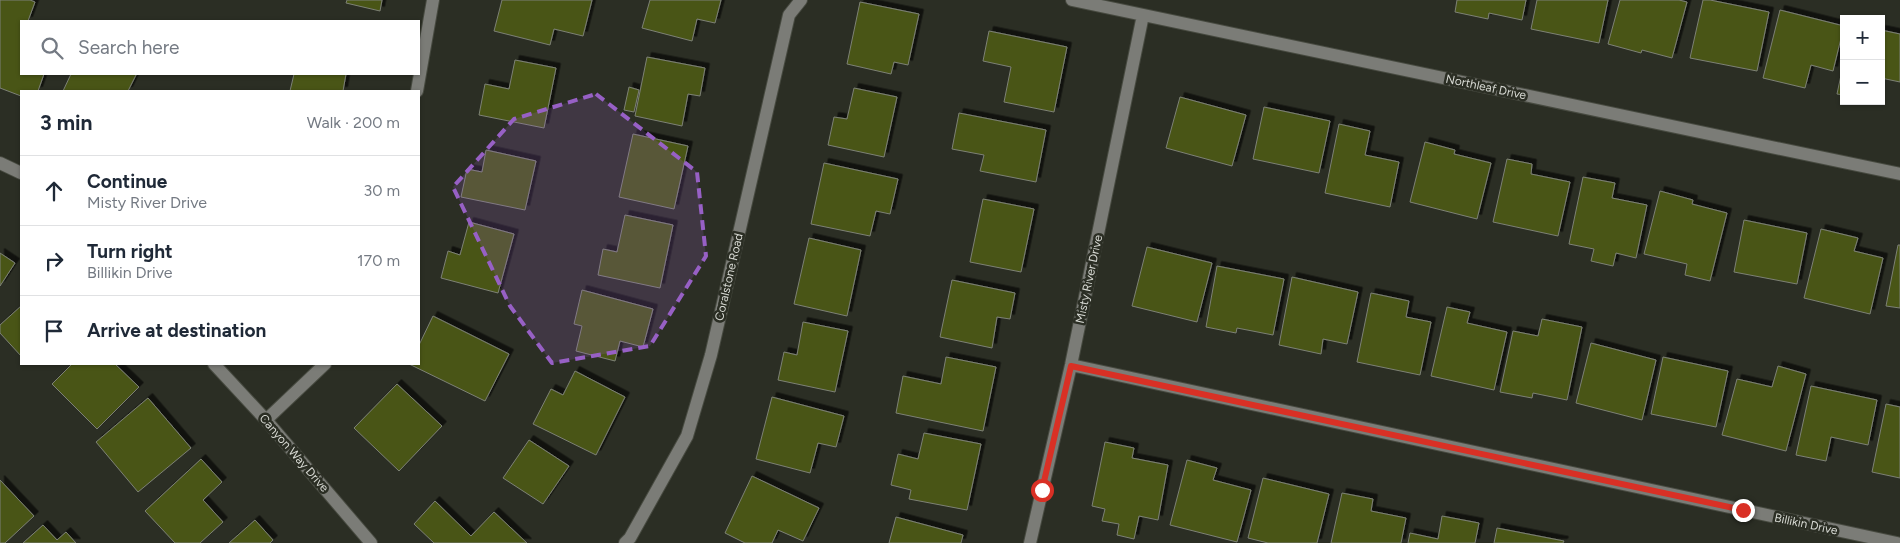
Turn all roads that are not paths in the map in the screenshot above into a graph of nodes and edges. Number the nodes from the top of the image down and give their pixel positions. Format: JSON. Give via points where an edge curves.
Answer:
{"nodes":[{"id":1,"x":433,"y":0,"type":"edge"},
{"id":2,"x":801,"y":0,"type":"edge"},
{"id":3,"x":1072,"y":0,"type":"edge"},
{"id":4,"x":1143,"y":15,"type":"junction"},
{"id":5,"x":420,"y":74,"type":"edge"},
{"id":6,"x":420,"y":75,"type":"edge"},
{"id":7,"x":417,"y":90,"type":"edge"},
{"id":8,"x":0,"y":163,"type":"edge"},
{"id":9,"x":20,"y":173,"type":"edge"},
{"id":10,"x":1900,"y":174,"type":"edge"},
{"id":11,"x":215,"y":365,"type":"edge"},
{"id":12,"x":324,"y":365,"type":"edge"},
{"id":13,"x":1071,"y":366,"type":"junction"},
{"id":14,"x":266,"y":420,"type":"junction"},
{"id":15,"x":371,"y":543,"type":"edge"},
{"id":16,"x":625,"y":543,"type":"edge"},
{"id":17,"x":1030,"y":543,"type":"edge"},
{"id":18,"x":1897,"y":543,"type":"edge"}],
"edges":[{"from":1,"to":5,"type":"street"},
{"from":2,"to":16,"type":"street","name":"Coralstone Road","via":[[789,14],[711,355],[687,436]]},
{"from":3,"to":4,"type":"street","name":"Northleaf Drive"},
{"from":4,"to":10,"type":"street","name":"Northleaf Drive"},
{"from":4,"to":13,"type":"street","name":"Misty River Drive"},
{"from":6,"to":7,"type":"street"},
{"from":8,"to":9,"type":"street"},
{"from":11,"to":14,"type":"street","name":"Canyon Way Drive"},
{"from":12,"to":14,"type":"street"},
{"from":13,"to":17,"type":"street","name":"Misty River Drive"},
{"from":13,"to":18,"type":"street","name":"Billikin Drive"},
{"from":14,"to":15,"type":"street","name":"Canyon Way Drive"}]}
